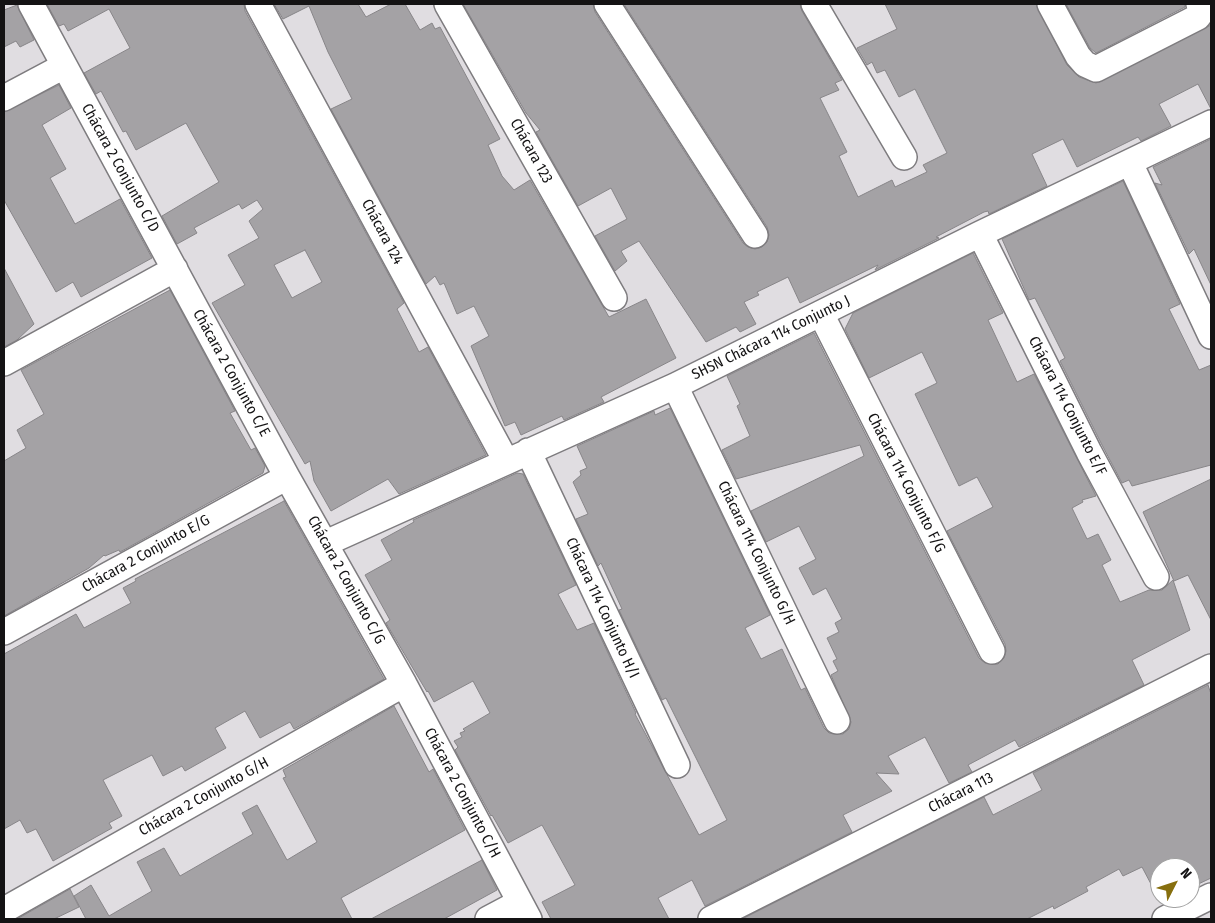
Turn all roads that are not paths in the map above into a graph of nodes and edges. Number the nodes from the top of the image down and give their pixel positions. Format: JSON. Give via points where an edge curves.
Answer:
{"nodes":[{"id":1,"x":31,"y":4,"type":"edge"},
{"id":2,"x":258,"y":4,"type":"edge"},
{"id":3,"x":448,"y":4,"type":"edge"},
{"id":4,"x":607,"y":4,"type":"edge"},
{"id":5,"x":814,"y":4,"type":"edge"},
{"id":6,"x":1050,"y":4,"type":"edge"},
{"id":7,"x":1199,"y":4,"type":"edge"},
{"id":8,"x":64,"y":66,"type":"junction"},
{"id":9,"x":4,"y":98,"type":"edge"},
{"id":10,"x":1211,"y":123,"type":"edge"},
{"id":11,"x":904,"y":157,"type":"dead end"},
{"id":12,"x":1130,"y":163,"type":"junction"},
{"id":13,"x":980,"y":234,"type":"junction"},
{"id":14,"x":755,"y":235,"type":"dead end"},
{"id":15,"x":175,"y":269,"type":"junction"},
{"id":16,"x":614,"y":298,"type":"dead end"},
{"id":17,"x":820,"y":314,"type":"junction"},
{"id":18,"x":1211,"y":336,"type":"edge"},
{"id":19,"x":4,"y":363,"type":"edge"},
{"id":20,"x":675,"y":386,"type":"junction"},
{"id":21,"x":517,"y":456,"type":"junction"},
{"id":22,"x":287,"y":477,"type":"junction"},
{"id":23,"x":326,"y":544,"type":"junction"},
{"id":24,"x":1156,"y":577,"type":"dead end"},
{"id":25,"x":4,"y":632,"type":"edge"},
{"id":26,"x":992,"y":651,"type":"dead end"},
{"id":27,"x":1211,"y":667,"type":"edge"},
{"id":28,"x":404,"y":684,"type":"junction"},
{"id":29,"x":837,"y":721,"type":"dead end"},
{"id":30,"x":676,"y":765,"type":"dead end"},
{"id":31,"x":1211,"y":896,"type":"edge"},
{"id":32,"x":4,"y":910,"type":"edge"},
{"id":33,"x":524,"y":911,"type":"edge"},
{"id":34,"x":488,"y":919,"type":"edge"},
{"id":35,"x":711,"y":919,"type":"edge"},
{"id":36,"x":1165,"y":919,"type":"edge"}],
"edges":[{"from":1,"to":8,"type":"street","name":"Chácara 2 Conjunto C/D"},
{"from":2,"to":21,"type":"street","name":"Chácara 124"},
{"from":3,"to":16,"type":"street","name":"Chácara 123"},
{"from":4,"to":14,"type":"street"},
{"from":5,"to":11,"type":"street"},
{"from":6,"to":7,"type":"street","via":[[1078,56],[1096,69],[1198,17],[1201,13]]},
{"from":8,"to":9,"type":"street"},
{"from":8,"to":15,"type":"street","name":"Chácara 2 Conjunto C/D"},
{"from":10,"to":12,"type":"street","name":"SHSN Chácara 114 Conjunto J"},
{"from":12,"to":13,"type":"street","name":"SHSN Chácara 114 Conjunto J"},
{"from":12,"to":18,"type":"street"},
{"from":13,"to":17,"type":"street","name":"SHSN Chácara 114 Conjunto J"},
{"from":13,"to":24,"type":"street","name":"Chácara 114 Conjunto E/F","via":[[1089,452]]},
{"from":15,"to":19,"type":"street"},
{"from":15,"to":22,"type":"street","name":"Chácara 2 Conjunto C/E"},
{"from":17,"to":20,"type":"street","name":"SHSN Chácara 114 Conjunto J"},
{"from":17,"to":26,"type":"street","name":"Chácara 114 Conjunto F/G"},
{"from":20,"to":21,"type":"street","name":"SHSN Chácara 114 Conjunto J"},
{"from":20,"to":29,"type":"street","name":"Chácara 114 Conjunto G/H"},
{"from":21,"to":23,"type":"street","name":"SHSN Chácara 114 Conjunto J"},
{"from":21,"to":30,"type":"street","name":"Chácara 114 Conjunto H/I"},
{"from":22,"to":23,"type":"street","name":"Chácara 2 Conjunto C/G"},
{"from":22,"to":25,"type":"street","name":"Chácara 2 Conjunto E/G"},
{"from":23,"to":28,"type":"street","name":"Chácara 2 Conjunto C/G"},
{"from":27,"to":35,"type":"street","name":"Chácara 113"},
{"from":28,"to":32,"type":"street","name":"Chácara 2 Conjunto G/H"},
{"from":28,"to":33,"type":"street","name":"Chácara 2 Conjunto C/H"},
{"from":31,"to":36,"type":"street"},
{"from":33,"to":34,"type":"street"}]}
